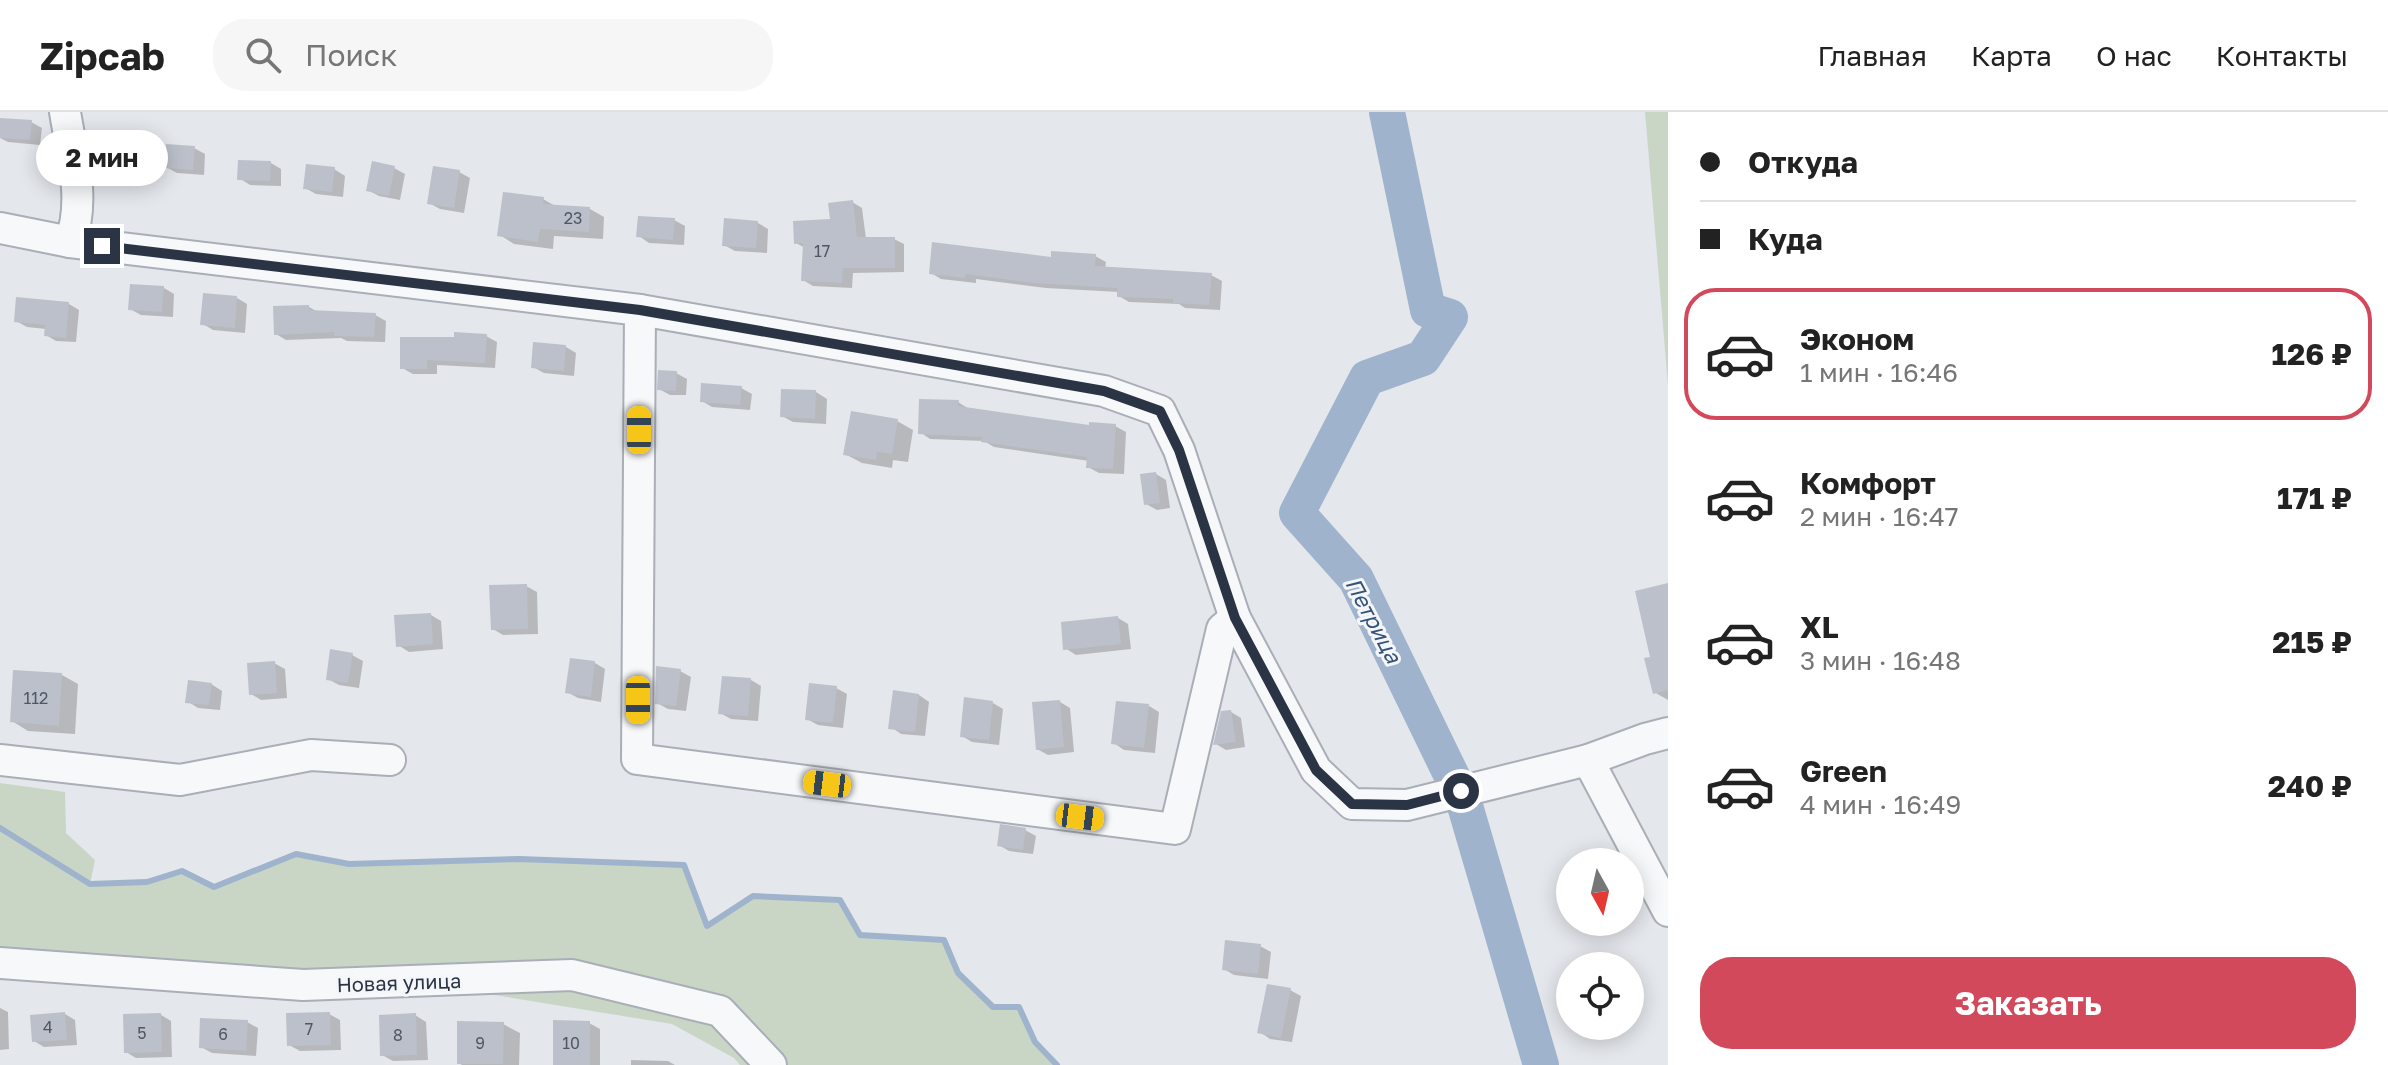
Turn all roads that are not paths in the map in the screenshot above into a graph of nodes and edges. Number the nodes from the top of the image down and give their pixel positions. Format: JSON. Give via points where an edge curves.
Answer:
{"nodes":[{"id":1,"x":65,"y":112,"type":"edge"},
{"id":2,"x":0,"y":228,"type":"edge"},
{"id":3,"x":70,"y":242,"type":"junction"},
{"id":4,"x":640,"y":310,"type":"junction"},
{"id":5,"x":1235,"y":618,"type":"junction"},
{"id":6,"x":1656,"y":736,"type":"edge"},
{"id":7,"x":0,"y":760,"type":"edge"},
{"id":8,"x":390,"y":760,"type":"dead end"},
{"id":9,"x":1588,"y":760,"type":"junction"},
{"id":10,"x":1668,"y":911,"type":"edge"},
{"id":11,"x":0,"y":963,"type":"edge"},
{"id":12,"x":771,"y":1065,"type":"edge"}],
"edges":[{"from":1,"to":3,"type":"street","via":[[78,193],[77,224]]},
{"from":2,"to":3,"type":"street"},
{"from":3,"to":4,"type":"street"},
{"from":4,"to":5,"type":"street","via":[[1104,391],[1160,411],[1179,450]]},
{"from":4,"to":5,"type":"street","via":[[637,759],[1175,829],[1222,629]]},
{"from":5,"to":9,"type":"street","via":[[1316,770],[1352,804],[1407,805]]},
{"from":6,"to":9,"type":"street"},
{"from":7,"to":8,"type":"street","via":[[180,780],[311,755]]},
{"from":9,"to":10,"type":"street"},
{"from":11,"to":12,"type":"street","name":"Новая улица","via":[[303,985],[572,975],[720,1011]]}]}
